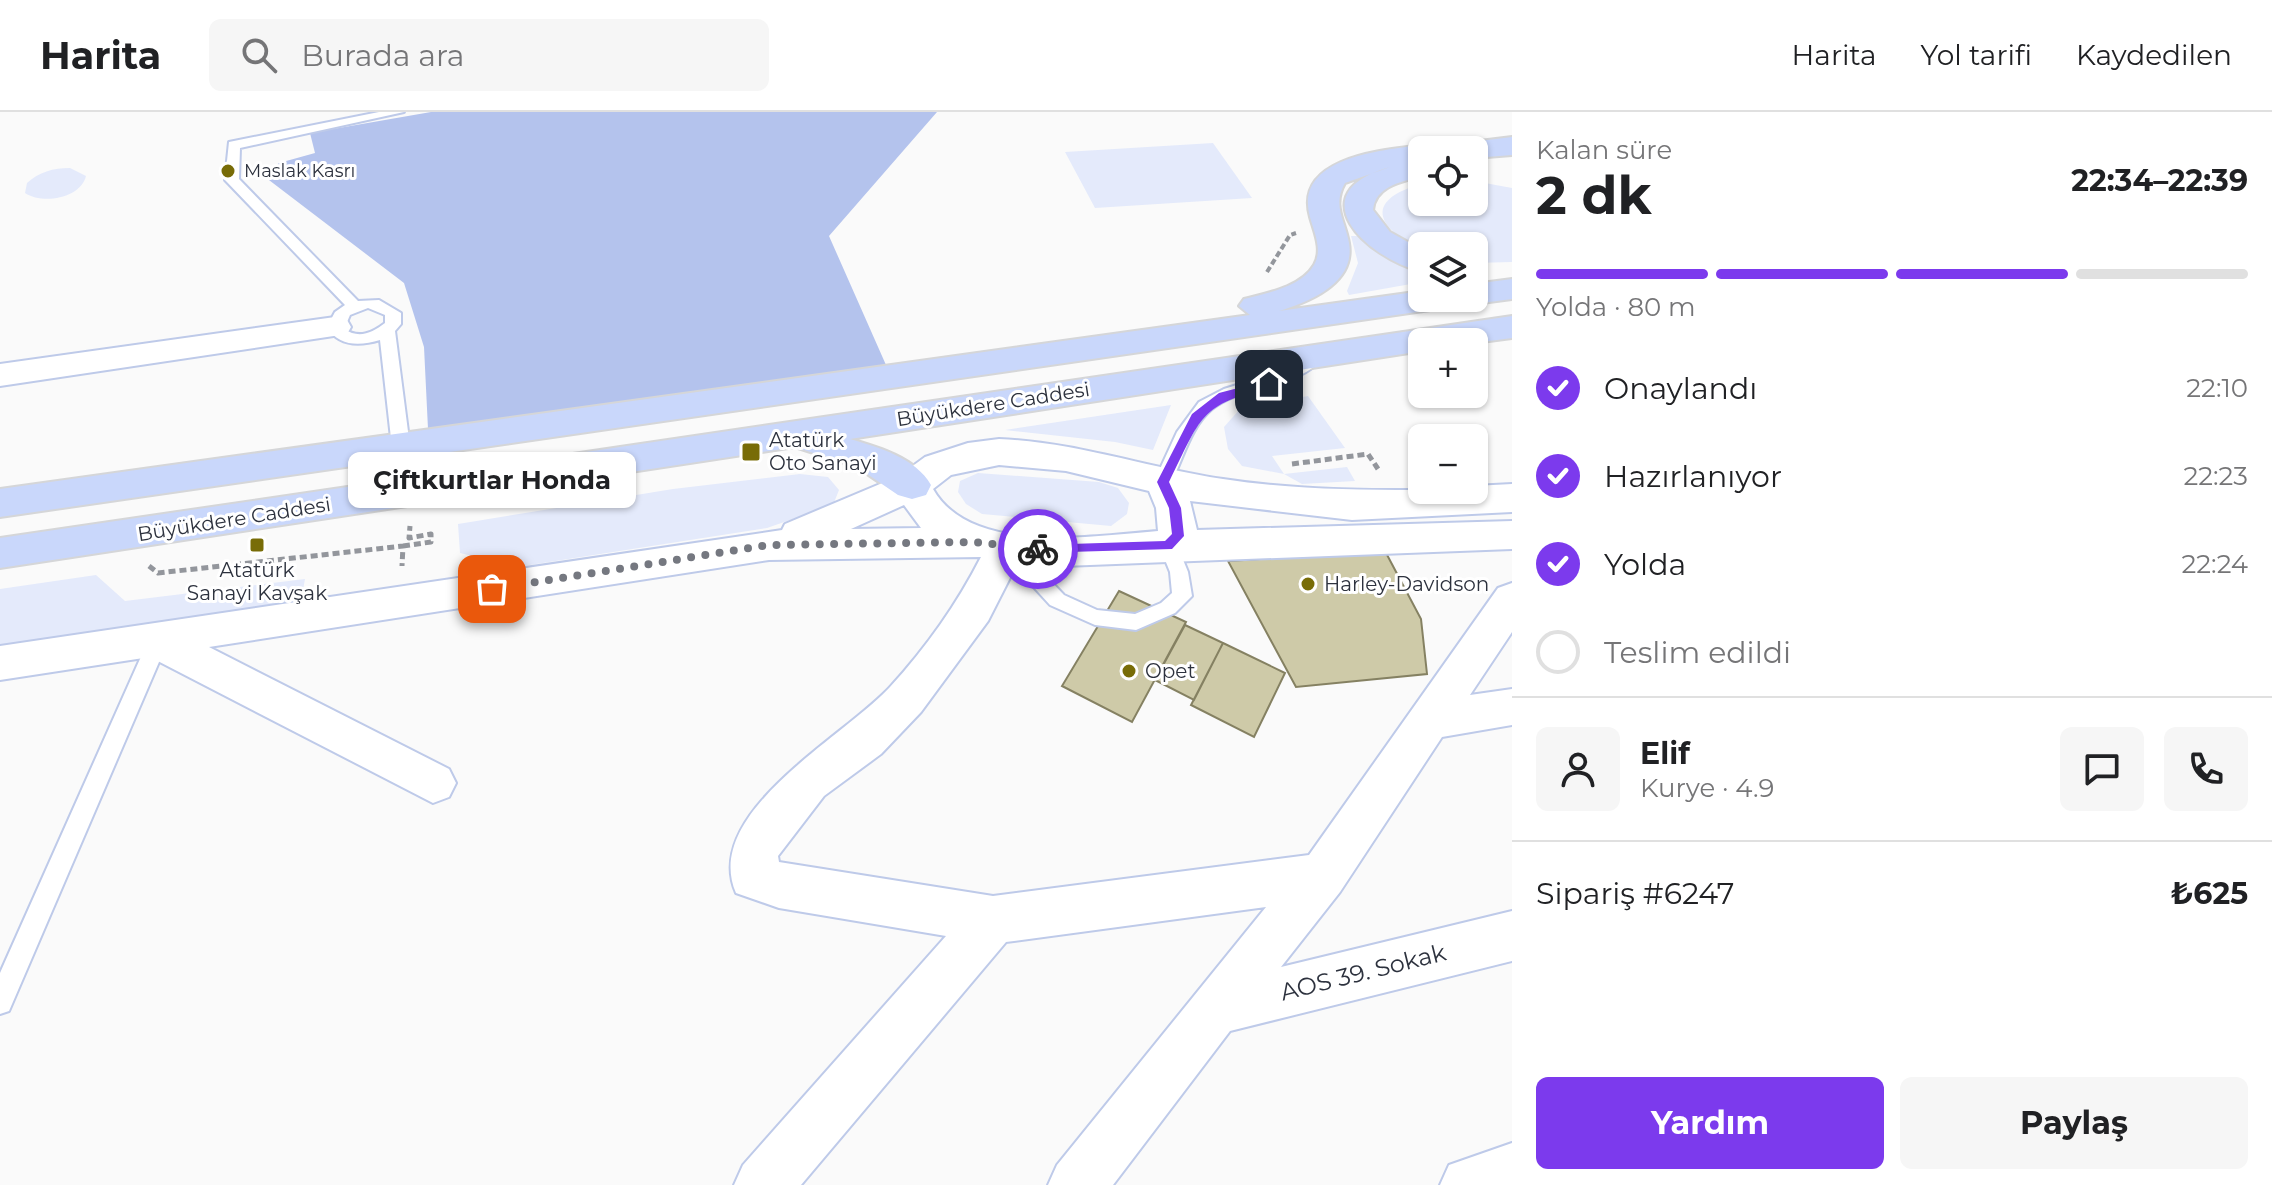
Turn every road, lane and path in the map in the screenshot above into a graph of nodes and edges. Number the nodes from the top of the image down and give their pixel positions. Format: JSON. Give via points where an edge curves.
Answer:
{"nodes":[{"id":1,"x":398,"y":112,"type":"edge"},
{"id":2,"x":1512,"y":146,"type":"edge"},
{"id":3,"x":1488,"y":148,"type":"edge"},
{"id":4,"x":1408,"y":156,"type":"edge"},
{"id":5,"x":1408,"y":172,"type":"edge"},
{"id":6,"x":1290,"y":235,"type":"dead end"},
{"id":7,"x":1408,"y":255,"type":"edge"},
{"id":8,"x":1266,"y":273,"type":"dead end"},
{"id":9,"x":1488,"y":279,"type":"edge"},
{"id":10,"x":1512,"y":282,"type":"edge"},
{"id":11,"x":1512,"y":289,"type":"edge"},
{"id":12,"x":1488,"y":292,"type":"edge"},
{"id":13,"x":1408,"y":303,"type":"edge"},
{"id":14,"x":345,"y":317,"type":"junction"},
{"id":15,"x":1512,"y":327,"type":"edge"},
{"id":16,"x":387,"y":330,"type":"junction"},
{"id":17,"x":1186,"y":334,"type":"junction"},
{"id":18,"x":1317,"y":356,"type":"junction"},
{"id":19,"x":0,"y":375,"type":"edge"},
{"id":20,"x":787,"y":437,"type":"junction"},
{"id":21,"x":401,"y":447,"type":"junction"},
{"id":22,"x":1340,"y":457,"type":"dead end"},
{"id":23,"x":1286,"y":465,"type":"dead end"},
{"id":24,"x":1163,"y":482,"type":"junction"},
{"id":25,"x":912,"y":485,"type":"junction"},
{"id":26,"x":1512,"y":498,"type":"edge"},
{"id":27,"x":0,"y":503,"type":"edge"},
{"id":28,"x":1512,"y":535,"type":"edge"},
{"id":29,"x":409,"y":538,"type":"dead end"},
{"id":30,"x":769,"y":545,"type":"junction"},
{"id":31,"x":989,"y":545,"type":"junction"},
{"id":32,"x":1168,"y":545,"type":"junction"},
{"id":33,"x":403,"y":546,"type":"junction"},
{"id":34,"x":0,"y":553,"type":"edge"},
{"id":35,"x":179,"y":571,"type":"dead end"},
{"id":36,"x":433,"y":599,"type":"junction"},
{"id":37,"x":1512,"y":599,"type":"edge"},
{"id":38,"x":158,"y":641,"type":"junction"},
{"id":39,"x":0,"y":663,"type":"edge"},
{"id":40,"x":1512,"y":707,"type":"edge"},
{"id":41,"x":1428,"y":721,"type":"junction"},
{"id":42,"x":433,"y":783,"type":"dead end"},
{"id":43,"x":1323,"y":876,"type":"junction"},
{"id":44,"x":993,"y":920,"type":"junction"},
{"id":45,"x":1512,"y":936,"type":"edge"},
{"id":46,"x":0,"y":1002,"type":"edge"},
{"id":47,"x":1214,"y":1009,"type":"junction"},
{"id":48,"x":1512,"y":1172,"type":"edge"},
{"id":49,"x":763,"y":1185,"type":"edge"},
{"id":50,"x":1077,"y":1185,"type":"edge"},
{"id":51,"x":1469,"y":1185,"type":"edge"}],
"edges":[{"from":1,"to":14,"type":"lane","via":[[234,145],[232,180]]},
{"from":2,"to":3,"type":"main road"},
{"from":4,"to":17,"type":"main road","via":[[1375,160],[1333,177],[1322,214],[1334,249],[1319,280],[1298,294],[1231,312]]},
{"from":5,"to":7,"type":"main road","via":[[1367,187],[1357,206],[1371,233]]},
{"from":6,"to":8,"type":"path"},
{"from":9,"to":10,"type":"main road"},
{"from":11,"to":12,"type":"main road"},
{"from":13,"to":17,"type":"main road","name":"Büyükdere Caddesi"},
{"from":14,"to":16,"type":"lane","via":[[343,337],[360,340]]},
{"from":14,"to":16,"type":"lane","via":[[374,303],[389,308],[395,318]]},
{"from":14,"to":19,"type":"street"},
{"from":15,"to":18,"type":"main road","name":"Büyükdere Caddesi"},
{"from":16,"to":21,"type":"lane"},
{"from":17,"to":21,"type":"main road","name":"Büyükdere Caddesi"},
{"from":18,"to":20,"type":"main road","name":"Büyükdere Caddesi"},
{"from":18,"to":24,"type":"lane","via":[[1300,372],[1206,406],[1195,417]]},
{"from":20,"to":25,"type":"main road","via":[[824,442],[870,458]]},
{"from":20,"to":34,"type":"main road","name":"Büyükdere Caddesi"},
{"from":21,"to":27,"type":"main road","name":"Büyükdere Caddesi"},
{"from":22,"to":23,"type":"path"},
{"from":24,"to":25,"type":"street","via":[[1106,466],[1006,453],[958,457],[936,465]]},
{"from":24,"to":26,"type":"street","via":[[1331,505]]},
{"from":24,"to":32,"type":"street","via":[[1175,508],[1178,536]]},
{"from":25,"to":30,"type":"street"},
{"from":25,"to":31,"type":"street","via":[[935,518]]},
{"from":28,"to":32,"type":"street"},
{"from":29,"to":33,"type":"path","via":[[431,534],[431,542]]},
{"from":30,"to":31,"type":"street"},
{"from":30,"to":36,"type":"street"},
{"from":31,"to":32,"type":"street","via":[[1056,551]]},
{"from":31,"to":32,"type":"lane","via":[[1057,600],[1095,617],[1136,622],[1182,596]]},
{"from":31,"to":44,"type":"street","via":[[974,610],[906,699],[865,740],[808,782],[754,849],[753,877]]},
{"from":33,"to":35,"type":"path"},
{"from":33,"to":36,"type":"path","via":[[401,571],[434,567]]},
{"from":36,"to":38,"type":"street"},
{"from":37,"to":41,"type":"street"},
{"from":38,"to":39,"type":"street"},
{"from":38,"to":42,"type":"street"},
{"from":38,"to":46,"type":"lane"},
{"from":40,"to":41,"type":"street"},
{"from":41,"to":43,"type":"street"},
{"from":43,"to":44,"type":"street"},
{"from":43,"to":47,"type":"street"},
{"from":44,"to":49,"type":"street"},
{"from":45,"to":47,"type":"street","name":"AOS 39. Sokak"},
{"from":47,"to":50,"type":"street"},
{"from":48,"to":51,"type":"street"}]}
